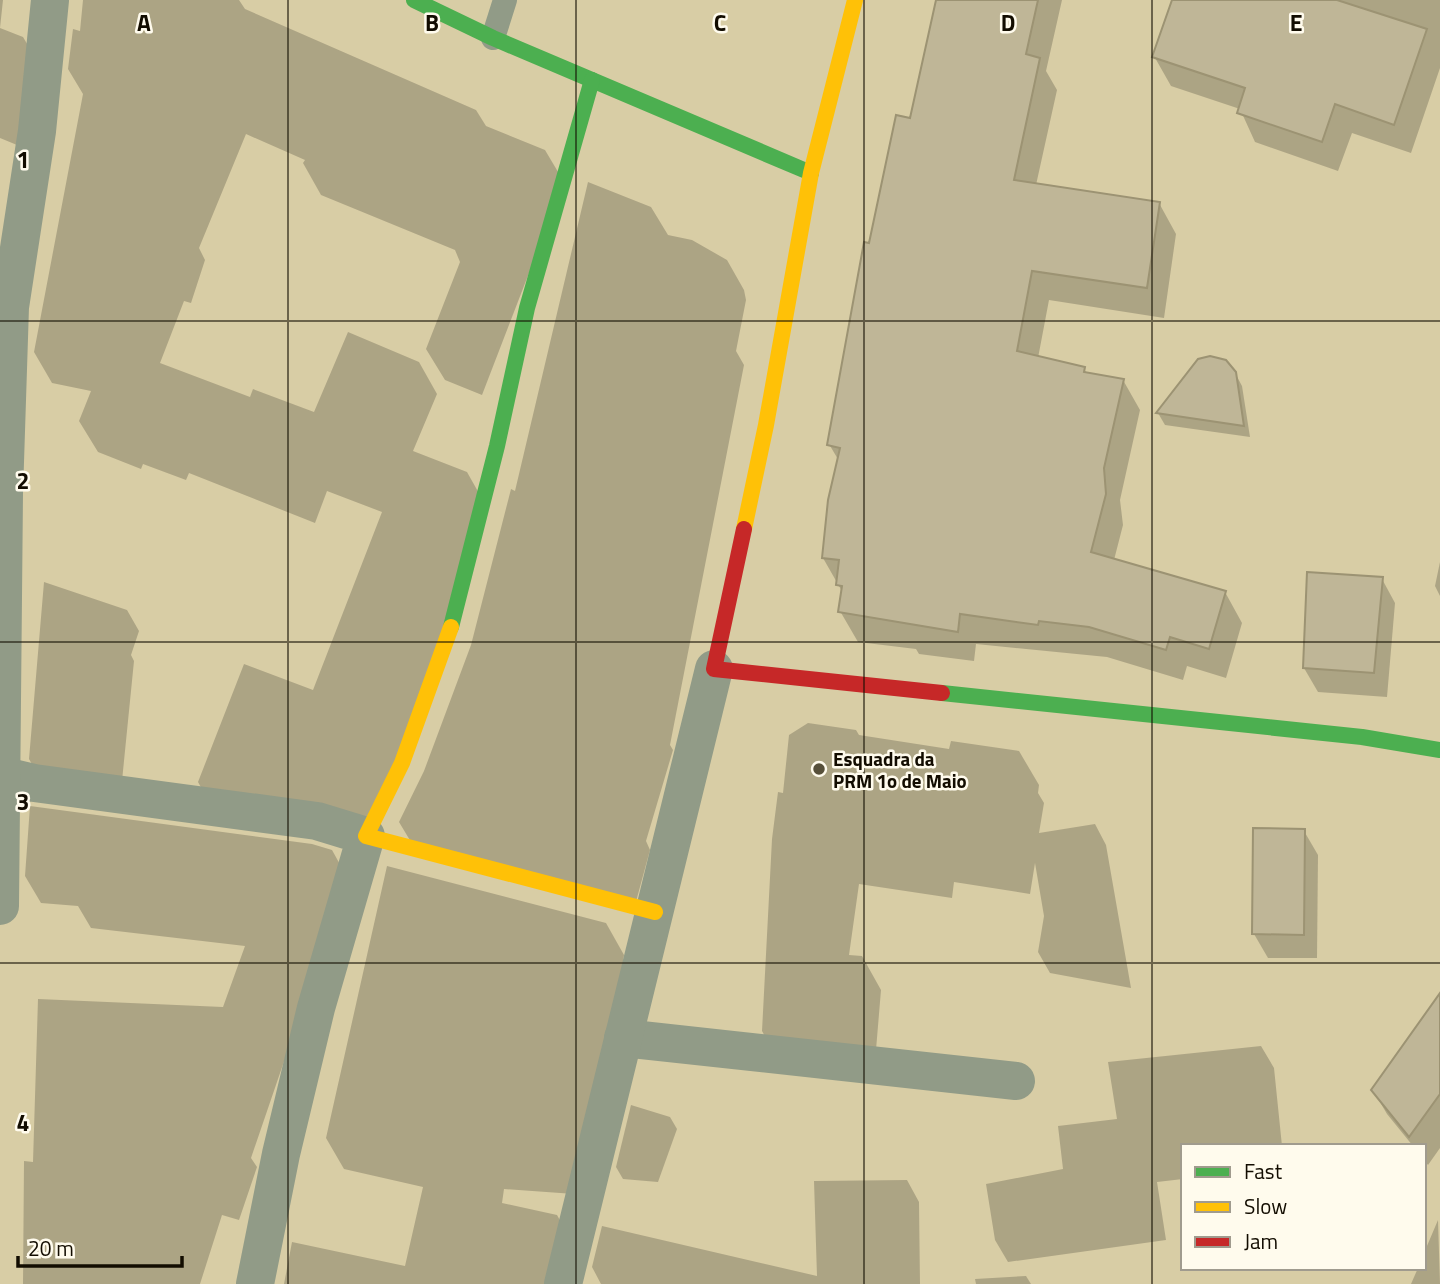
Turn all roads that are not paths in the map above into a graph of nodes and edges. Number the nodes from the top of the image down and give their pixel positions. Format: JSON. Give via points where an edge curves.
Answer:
{"nodes":[{"id":1,"x":50,"y":0,"type":"edge"},
{"id":2,"x":414,"y":0,"type":"edge"},
{"id":3,"x":505,"y":0,"type":"edge"},
{"id":4,"x":855,"y":0,"type":"edge"},
{"id":5,"x":493,"y":38,"type":"junction"},
{"id":6,"x":593,"y":80,"type":"junction"},
{"id":7,"x":811,"y":173,"type":"junction"},
{"id":8,"x":714,"y":669,"type":"junction"},
{"id":9,"x":1440,"y":750,"type":"edge"},
{"id":10,"x":1,"y":775,"type":"edge"},
{"id":11,"x":366,"y":836,"type":"junction"},
{"id":12,"x":0,"y":906,"type":"edge"},
{"id":13,"x":655,"y":912,"type":"junction"},
{"id":14,"x":623,"y":1038,"type":"junction"},
{"id":15,"x":1016,"y":1081,"type":"dead end"},
{"id":16,"x":255,"y":1284,"type":"edge"},
{"id":17,"x":563,"y":1284,"type":"edge"}],
"edges":[{"from":1,"to":10,"type":"street","via":[[37,131],[10,307]]},
{"from":2,"to":5,"type":"street"},
{"from":3,"to":5,"type":"lane"},
{"from":4,"to":7,"type":"street"},
{"from":5,"to":6,"type":"street"},
{"from":6,"to":7,"type":"street"},
{"from":6,"to":11,"type":"street","via":[[527,308],[448,639],[402,763]]},
{"from":7,"to":8,"type":"street","via":[[766,425]]},
{"from":8,"to":9,"type":"street","via":[[1362,737]]},
{"from":8,"to":13,"type":"street"},
{"from":10,"to":11,"type":"street","via":[[317,821]]},
{"from":10,"to":12,"type":"street"},
{"from":11,"to":13,"type":"street"},
{"from":11,"to":16,"type":"street","via":[[316,1007]]},
{"from":13,"to":14,"type":"street"},
{"from":14,"to":15,"type":"street"},
{"from":14,"to":17,"type":"street"}]}
